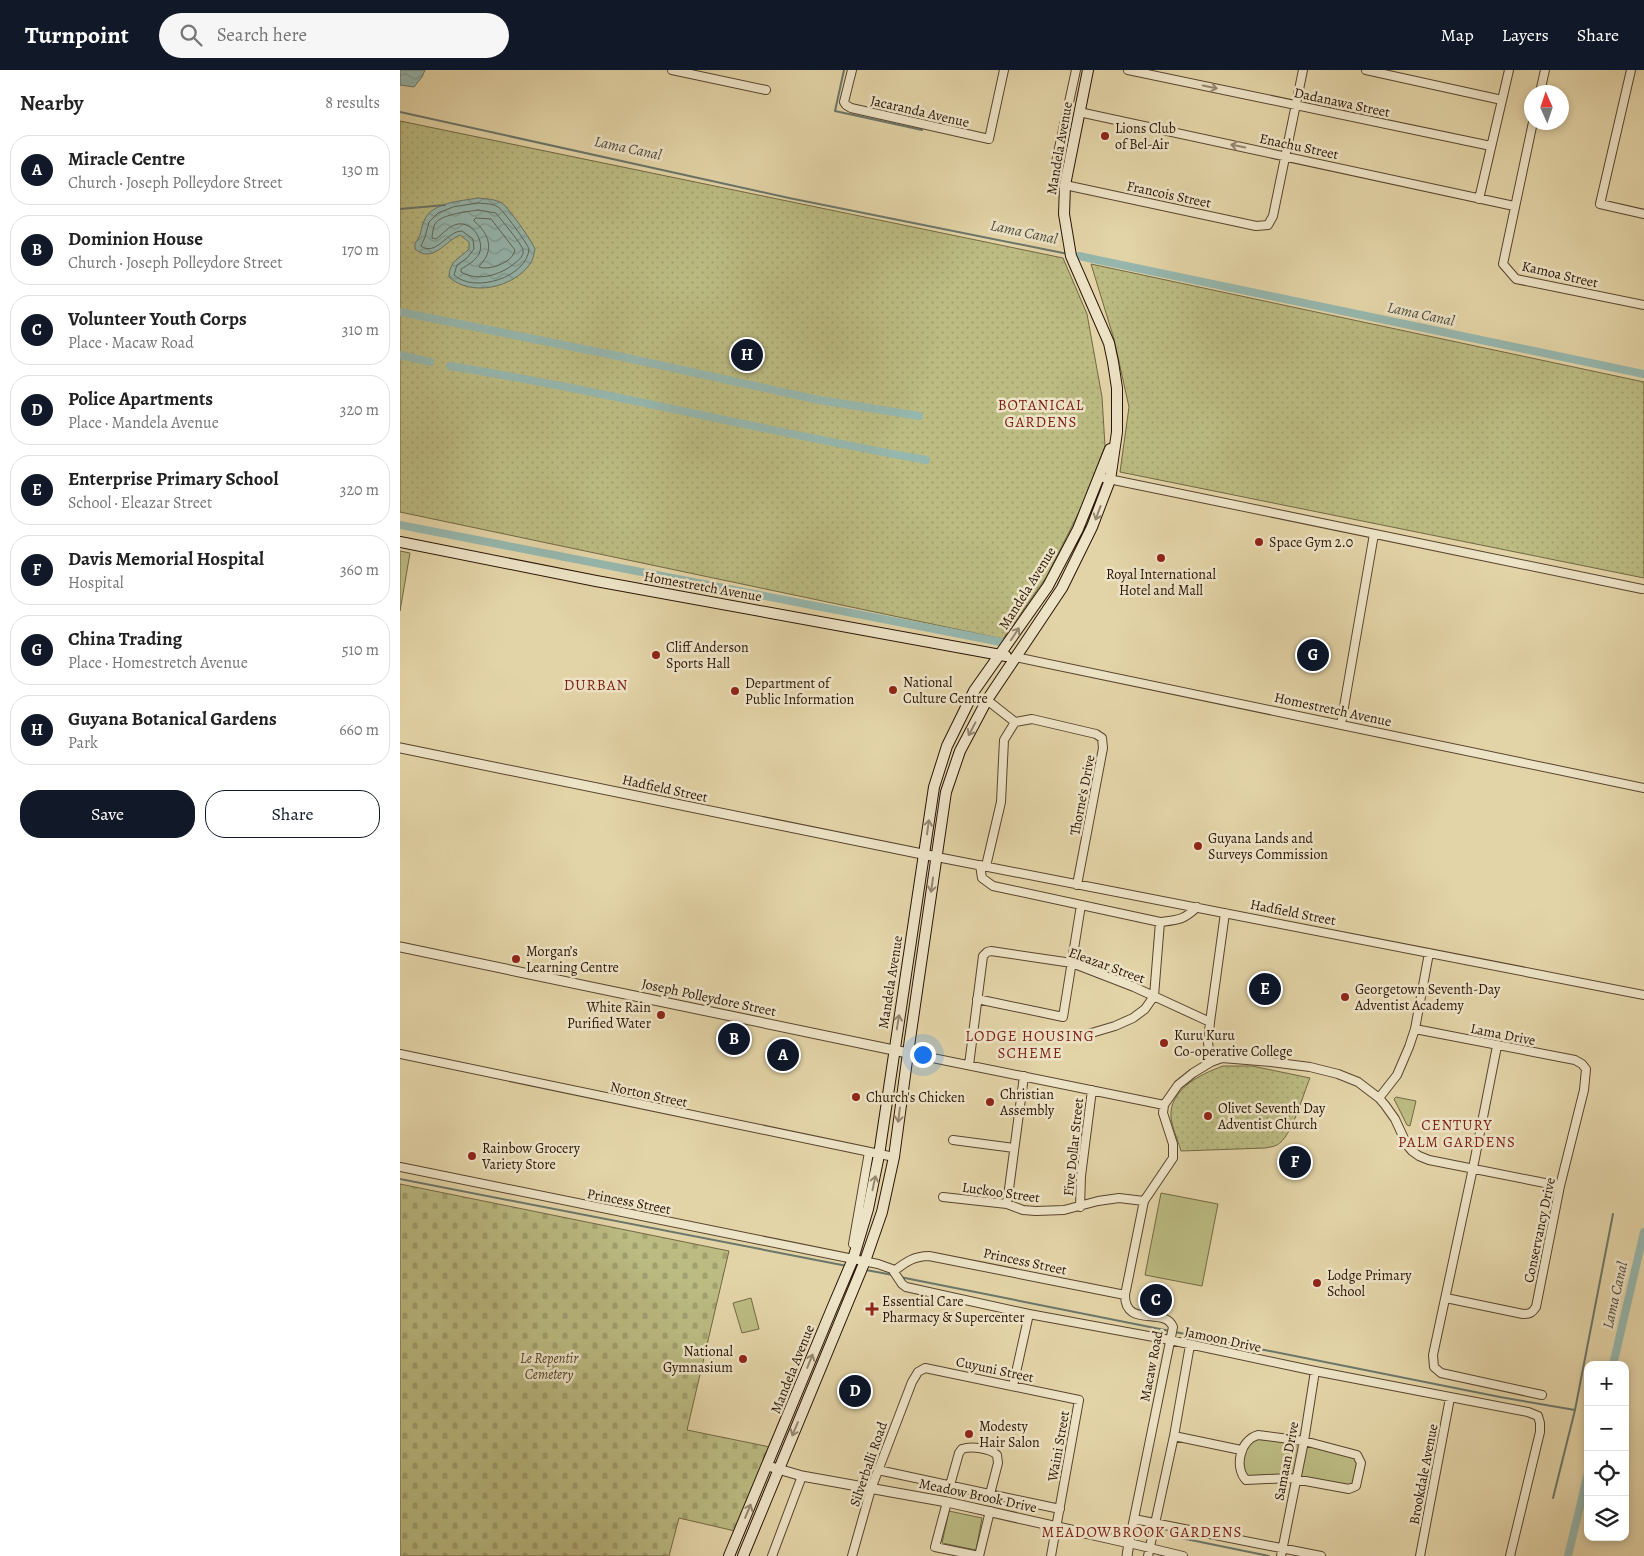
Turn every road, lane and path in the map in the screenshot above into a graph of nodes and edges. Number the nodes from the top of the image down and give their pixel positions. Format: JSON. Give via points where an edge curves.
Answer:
{"nodes":[{"id":1,"x":672,"y":70,"type":"edge"},
{"id":2,"x":852,"y":70,"type":"edge"},
{"id":3,"x":1004,"y":70,"type":"edge"},
{"id":4,"x":1076,"y":70,"type":"edge"},
{"id":5,"x":1088,"y":70,"type":"edge"},
{"id":6,"x":1128,"y":70,"type":"edge"},
{"id":7,"x":1303,"y":70,"type":"edge"},
{"id":8,"x":1366,"y":70,"type":"edge"},
{"id":9,"x":1509,"y":70,"type":"edge"},
{"id":10,"x":1546,"y":70,"type":"edge"},
{"id":11,"x":1631,"y":70,"type":"edge"},
{"id":12,"x":1542,"y":85,"type":"edge"},
{"id":13,"x":766,"y":90,"type":"dead end"},
{"id":14,"x":1502,"y":100,"type":"junction"},
{"id":15,"x":1295,"y":105,"type":"junction"},
{"id":16,"x":1079,"y":112,"type":"junction"},
{"id":17,"x":1532,"y":130,"type":"edge"},
{"id":18,"x":1492,"y":146,"type":"junction"},
{"id":19,"x":1286,"y":156,"type":"junction"},
{"id":20,"x":1056,"y":162,"type":"dead end"},
{"id":21,"x":1065,"y":185,"type":"junction"},
{"id":22,"x":1479,"y":199,"type":"junction"},
{"id":23,"x":1514,"y":206,"type":"junction"},
{"id":24,"x":1644,"y":214,"type":"edge"},
{"id":25,"x":1644,"y":305,"type":"edge"},
{"id":26,"x":1117,"y":432,"type":"junction"},
{"id":27,"x":1099,"y":477,"type":"junction"},
{"id":28,"x":1110,"y":480,"type":"junction"},
{"id":29,"x":1374,"y":534,"type":"junction"},
{"id":30,"x":400,"y":542,"type":"edge"},
{"id":31,"x":1642,"y":589,"type":"dead end"},
{"id":32,"x":1001,"y":654,"type":"junction"},
{"id":33,"x":1015,"y":658,"type":"junction"},
{"id":34,"x":987,"y":700,"type":"junction"},
{"id":35,"x":1015,"y":722,"type":"junction"},
{"id":36,"x":1341,"y":724,"type":"junction"},
{"id":37,"x":400,"y":748,"type":"edge"},
{"id":38,"x":1644,"y":788,"type":"edge"},
{"id":39,"x":924,"y":855,"type":"junction"},
{"id":40,"x":937,"y":858,"type":"junction"},
{"id":41,"x":983,"y":866,"type":"junction"},
{"id":42,"x":1077,"y":885,"type":"junction"},
{"id":43,"x":1081,"y":905,"type":"junction"},
{"id":44,"x":1197,"y":907,"type":"junction"},
{"id":45,"x":1225,"y":913,"type":"junction"},
{"id":46,"x":1160,"y":922,"type":"junction"},
{"id":47,"x":400,"y":947,"type":"edge"},
{"id":48,"x":1429,"y":953,"type":"junction"},
{"id":49,"x":1072,"y":963,"type":"junction"},
{"id":50,"x":1644,"y":995,"type":"edge"},
{"id":51,"x":1154,"y":996,"type":"junction"},
{"id":52,"x":977,"y":999,"type":"junction"},
{"id":53,"x":1210,"y":1022,"type":"junction"},
{"id":54,"x":1415,"y":1029,"type":"junction"},
{"id":55,"x":1088,"y":1034,"type":"dead end"},
{"id":56,"x":1497,"y":1046,"type":"junction"},
{"id":57,"x":894,"y":1050,"type":"junction"},
{"id":58,"x":908,"y":1052,"type":"junction"},
{"id":59,"x":400,"y":1054,"type":"edge"},
{"id":60,"x":1211,"y":1062,"type":"junction"},
{"id":61,"x":968,"y":1065,"type":"junction"},
{"id":62,"x":1584,"y":1066,"type":"joint"},
{"id":63,"x":1024,"y":1076,"type":"junction"},
{"id":64,"x":1092,"y":1090,"type":"junction"},
{"id":65,"x":1378,"y":1098,"type":"junction"},
{"id":66,"x":1164,"y":1105,"type":"junction"},
{"id":67,"x":954,"y":1140,"type":"dead end"},
{"id":68,"x":1014,"y":1148,"type":"junction"},
{"id":69,"x":874,"y":1154,"type":"junction"},
{"id":70,"x":894,"y":1158,"type":"junction"},
{"id":71,"x":400,"y":1167,"type":"edge"},
{"id":72,"x":1473,"y":1168,"type":"junction"},
{"id":73,"x":1560,"y":1186,"type":"junction"},
{"id":74,"x":943,"y":1197,"type":"dead end"},
{"id":75,"x":1144,"y":1201,"type":"junction"},
{"id":76,"x":1007,"y":1204,"type":"junction"},
{"id":77,"x":1080,"y":1207,"type":"junction"},
{"id":78,"x":851,"y":1262,"type":"junction"},
{"id":79,"x":863,"y":1267,"type":"junction"},
{"id":80,"x":895,"y":1272,"type":"junction"},
{"id":81,"x":1125,"y":1295,"type":"junction"},
{"id":82,"x":1446,"y":1298,"type":"junction"},
{"id":83,"x":1029,"y":1314,"type":"junction"},
{"id":84,"x":1171,"y":1338,"type":"junction"},
{"id":85,"x":1190,"y":1345,"type":"junction"},
{"id":86,"x":1315,"y":1371,"type":"junction"},
{"id":87,"x":912,"y":1382,"type":"joint"},
{"id":88,"x":1013,"y":1386,"type":"junction"},
{"id":89,"x":1542,"y":1395,"type":"dead end"},
{"id":90,"x":1450,"y":1398,"type":"junction"},
{"id":91,"x":1079,"y":1400,"type":"joint"},
{"id":92,"x":1174,"y":1436,"type":"junction"},
{"id":93,"x":1304,"y":1441,"type":"junction"},
{"id":94,"x":1241,"y":1450,"type":"junction"},
{"id":95,"x":768,"y":1466,"type":"junction"},
{"id":96,"x":778,"y":1469,"type":"junction"},
{"id":97,"x":878,"y":1470,"type":"junction"},
{"id":98,"x":802,"y":1476,"type":"junction"},
{"id":99,"x":1296,"y":1479,"type":"junction"},
{"id":100,"x":950,"y":1486,"type":"junction"},
{"id":101,"x":871,"y":1489,"type":"junction"},
{"id":102,"x":990,"y":1494,"type":"junction"},
{"id":103,"x":947,"y":1502,"type":"junction"},
{"id":104,"x":1060,"y":1509,"type":"junction"},
{"id":105,"x":990,"y":1511,"type":"junction"},
{"id":106,"x":1134,"y":1519,"type":"junction"},
{"id":107,"x":1155,"y":1524,"type":"junction"},
{"id":108,"x":1057,"y":1526,"type":"junction"},
{"id":109,"x":1129,"y":1543,"type":"junction"},
{"id":110,"x":1149,"y":1552,"type":"edge"},
{"id":111,"x":1282,"y":1552,"type":"edge"},
{"id":112,"x":729,"y":1556,"type":"edge"},
{"id":113,"x":743,"y":1556,"type":"edge"},
{"id":114,"x":772,"y":1556,"type":"edge"},
{"id":115,"x":852,"y":1556,"type":"edge"},
{"id":116,"x":1051,"y":1556,"type":"edge"},
{"id":117,"x":1126,"y":1556,"type":"edge"},
{"id":118,"x":1183,"y":1556,"type":"edge"},
{"id":119,"x":1320,"y":1556,"type":"edge"},
{"id":120,"x":1420,"y":1556,"type":"edge"},
{"id":121,"x":1510,"y":1556,"type":"edge"}],
"edges":[{"from":1,"to":13,"type":"street"},
{"from":2,"to":3,"type":"street","name":"Jacaranda Avenue","via":[[844,102],[851,108],[989,139]]},
{"from":4,"to":20,"type":"street"},
{"from":5,"to":16,"type":"main road","name":"Mandela Avenue"},
{"from":6,"to":15,"type":"street","name":"Dadanawa Street","one_way":true},
{"from":7,"to":15,"type":"street"},
{"from":8,"to":14,"type":"street"},
{"from":9,"to":14,"type":"street"},
{"from":10,"to":12,"type":"street"},
{"from":11,"to":24,"type":"street","via":[[1600,204]]},
{"from":14,"to":18,"type":"street"},
{"from":15,"to":18,"type":"street","name":"Dadanawa Street"},
{"from":15,"to":19,"type":"street"},
{"from":19,"to":16,"type":"street","name":"Enachu Street","one_way":true},
{"from":16,"to":21,"type":"main road","name":"Mandela Avenue"},
{"from":17,"to":23,"type":"street","name":"Kamoa Street"},
{"from":18,"to":22,"type":"street"},
{"from":19,"to":21,"type":"street","name":"Francois Street","via":[[1273,216],[1268,225],[1256,226]]},
{"from":19,"to":22,"type":"street","name":"Enachu Street"},
{"from":21,"to":26,"type":"main road","name":"Mandela Avenue","via":[[1064,214],[1068,240],[1076,268],[1109,343],[1117,388]]},
{"from":22,"to":23,"type":"street","name":"Enachu Street"},
{"from":23,"to":25,"type":"street","name":"Kamoa Street","via":[[1503,264],[1516,280]]},
{"from":26,"to":27,"type":"main road","name":"Mandela Avenue"},
{"from":26,"to":28,"type":"main road","name":"Mandela Avenue"},
{"from":27,"to":28,"type":"street"},
{"from":32,"to":27,"type":"main road","name":"Mandela Avenue","one_way":true,"via":[[1048,586],[1078,529]]},
{"from":28,"to":29,"type":"street"},
{"from":28,"to":33,"type":"main road","name":"Mandela Avenue","one_way":true,"via":[[1092,528],[1062,588]]},
{"from":29,"to":31,"type":"street"},
{"from":29,"to":36,"type":"street"},
{"from":30,"to":32,"type":"main road","name":"Homestretch Avenue"},
{"from":32,"to":33,"type":"main road","name":"Homestretch Avenue"},
{"from":39,"to":32,"type":"main road","name":"Mandela Avenue","one_way":true,"via":[[934,787],[947,746],[974,691]]},
{"from":33,"to":34,"type":"main road","name":"Mandela Avenue"},
{"from":33,"to":36,"type":"street","name":"Homestretch Avenue"},
{"from":34,"to":35,"type":"street"},
{"from":34,"to":40,"type":"main road","name":"Mandela Avenue","one_way":true,"via":[[960,751],[946,792]]},
{"from":35,"to":41,"type":"street","via":[[1004,740],[1001,802]]},
{"from":35,"to":42,"type":"street","name":"Thorne's Drive","via":[[1032,719],[1102,738],[1103,748]]},
{"from":36,"to":38,"type":"street","name":"Homestretch Avenue"},
{"from":37,"to":39,"type":"street","name":"Hadfield Street"},
{"from":39,"to":40,"type":"street","name":"Hadfield Street"},
{"from":57,"to":39,"type":"main road","name":"Mandela Avenue","one_way":true},
{"from":40,"to":41,"type":"street","name":"Hadfield Street"},
{"from":40,"to":58,"type":"main road","name":"Mandela Avenue","one_way":true},
{"from":41,"to":42,"type":"street","name":"Hadfield Street"},
{"from":41,"to":43,"type":"street","via":[[982,878],[993,886]]},
{"from":42,"to":44,"type":"street","name":"Hadfield Street"},
{"from":43,"to":46,"type":"street"},
{"from":43,"to":49,"type":"street"},
{"from":44,"to":45,"type":"street","name":"Hadfield Street"},
{"from":44,"to":46,"type":"street","via":[[1185,918]]},
{"from":45,"to":48,"type":"street","name":"Hadfield Street"},
{"from":45,"to":53,"type":"street"},
{"from":46,"to":51,"type":"street"},
{"from":47,"to":57,"type":"street","name":"Joseph Polleydore Street"},
{"from":48,"to":50,"type":"street","name":"Hadfield Street"},
{"from":48,"to":54,"type":"street"},
{"from":49,"to":51,"type":"street","name":"Eleazar Street"},
{"from":49,"to":52,"type":"street","name":"Eleazar Street","via":[[988,951],[983,956]]},
{"from":49,"to":52,"type":"street","via":[[1063,1017]]},
{"from":51,"to":53,"type":"street","name":"Eleazar Street"},
{"from":51,"to":55,"type":"street","via":[[1133,1018]]},
{"from":52,"to":61,"type":"street","name":"Eleazar Street"},
{"from":53,"to":60,"type":"street","via":[[1208,1043]]},
{"from":54,"to":56,"type":"street","name":"Lama Drive"},
{"from":54,"to":65,"type":"street","via":[[1397,1075]]},
{"from":56,"to":62,"type":"street","name":"Lama Drive","via":[[1576,1060]]},
{"from":56,"to":72,"type":"street"},
{"from":57,"to":58,"type":"street","name":"Joseph Polleydore Street"},
{"from":57,"to":69,"type":"main road","name":"Mandela Avenue"},
{"from":58,"to":61,"type":"street"},
{"from":58,"to":70,"type":"main road","name":"Mandela Avenue","one_way":true},
{"from":59,"to":69,"type":"street","name":"Norton Street"},
{"from":60,"to":65,"type":"street","via":[[1222,1058],[1310,1067],[1358,1082]]},
{"from":60,"to":66,"type":"street","via":[[1178,1085]]},
{"from":61,"to":63,"type":"street"},
{"from":62,"to":73,"type":"street","name":"Conservancy Drive","via":[[1584,1090]]},
{"from":63,"to":64,"type":"street"},
{"from":63,"to":68,"type":"street"},
{"from":64,"to":66,"type":"street"},
{"from":64,"to":77,"type":"street","name":"Five Dollar Street"},
{"from":65,"to":72,"type":"street","via":[[1395,1118],[1408,1145],[1419,1156]]},
{"from":66,"to":75,"type":"street","via":[[1163,1113],[1174,1144],[1173,1158]]},
{"from":67,"to":68,"type":"street"},
{"from":68,"to":76,"type":"street"},
{"from":69,"to":70,"type":"street","name":"Norton Street"},
{"from":69,"to":78,"type":"main road","name":"Mandela Avenue","via":[[868,1209]]},
{"from":70,"to":79,"type":"main road","name":"Mandela Avenue","via":[[882,1212]]},
{"from":71,"to":78,"type":"street","name":"Princess Street"},
{"from":72,"to":73,"type":"street"},
{"from":72,"to":82,"type":"street"},
{"from":73,"to":82,"type":"street","name":"Conservancy Drive","via":[[1533,1312],[1518,1313]]},
{"from":74,"to":76,"type":"street","name":"Luckoo Street"},
{"from":75,"to":77,"type":"street","name":"Luckoo Street","via":[[1119,1198]]},
{"from":75,"to":81,"type":"street"},
{"from":76,"to":77,"type":"street","name":"Luckoo Street","via":[[1036,1211]]},
{"from":78,"to":79,"type":"street","name":"Princess Street"},
{"from":95,"to":78,"type":"main road","name":"Mandela Avenue","one_way":true},
{"from":79,"to":80,"type":"street","via":[[888,1267]]},
{"from":79,"to":96,"type":"main road","name":"Mandela Avenue","one_way":true},
{"from":80,"to":81,"type":"street","name":"Princess Street","via":[[912,1258],[930,1256]]},
{"from":80,"to":83,"type":"street","name":"Jamoon Drive","via":[[906,1287]]},
{"from":81,"to":84,"type":"street","name":"Macaw Road","via":[[1125,1305],[1130,1311],[1171,1322]]},
{"from":82,"to":89,"type":"street","via":[[1433,1355],[1434,1367],[1441,1374]]},
{"from":83,"to":84,"type":"street","name":"Jamoon Drive"},
{"from":83,"to":88,"type":"street"},
{"from":84,"to":85,"type":"street","name":"Jamoon Drive"},
{"from":84,"to":106,"type":"street","name":"Macaw Road"},
{"from":85,"to":86,"type":"street","name":"Jamoon Drive"},
{"from":85,"to":92,"type":"street"},
{"from":86,"to":90,"type":"street","name":"Jamoon Drive"},
{"from":86,"to":93,"type":"street","name":"Samaan Drive"},
{"from":87,"to":88,"type":"street","name":"Cuyuni Street","via":[[924,1368]]},
{"from":87,"to":97,"type":"street","name":"Silverballi Road"},
{"from":88,"to":91,"type":"street","name":"Cuyuni Street"},
{"from":90,"to":120,"type":"street","name":"Brookdale Avenue"},
{"from":90,"to":121,"type":"street","name":"Jamoon Drive","via":[[1538,1416],[1540,1432]]},
{"from":91,"to":104,"type":"street","name":"Waini Street"},
{"from":92,"to":94,"type":"street"},
{"from":92,"to":107,"type":"street"},
{"from":93,"to":94,"type":"street","via":[[1258,1435],[1251,1437]]},
{"from":93,"to":99,"type":"street","name":"Samaan Drive"},
{"from":93,"to":99,"type":"street","via":[[1357,1454],[1361,1463],[1358,1480],[1356,1486],[1349,1489]]},
{"from":94,"to":99,"type":"street","via":[[1240,1467],[1246,1480]]},
{"from":95,"to":96,"type":"street","name":"Meadow Brook Drive"},
{"from":112,"to":95,"type":"main road","name":"Mandela Avenue","one_way":true},
{"from":96,"to":98,"type":"street","name":"Meadow Brook Drive"},
{"from":96,"to":113,"type":"main road","name":"Mandela Avenue"},
{"from":97,"to":100,"type":"street"},
{"from":97,"to":101,"type":"street","name":"Silverballi Road"},
{"from":98,"to":101,"type":"street","name":"Meadow Brook Drive"},
{"from":98,"to":114,"type":"street"},
{"from":99,"to":111,"type":"street","name":"Samaan Drive"},
{"from":100,"to":102,"type":"street"},
{"from":100,"to":102,"type":"street","via":[[959,1453],[967,1447],[974,1448],[997,1455]]},
{"from":101,"to":103,"type":"street","name":"Meadow Brook Drive"},
{"from":101,"to":115,"type":"street","name":"Silverballi Road"},
{"from":102,"to":104,"type":"street"},
{"from":103,"to":105,"type":"street","name":"Meadow Brook Drive"},
{"from":103,"to":105,"type":"street","via":[[935,1546],[979,1556]]},
{"from":104,"to":108,"type":"street","name":"Waini Street"},
{"from":105,"to":108,"type":"street","name":"Meadow Brook Drive"},
{"from":106,"to":107,"type":"street"},
{"from":106,"to":109,"type":"street","name":"Macaw Road"},
{"from":107,"to":110,"type":"street"},
{"from":107,"to":111,"type":"street"},
{"from":108,"to":109,"type":"street","name":"Meadow Brook Drive"},
{"from":108,"to":116,"type":"street","name":"Waini Street"},
{"from":109,"to":110,"type":"street","name":"Meadow Brook Drive"},
{"from":109,"to":117,"type":"street","name":"Macaw Road"},
{"from":110,"to":118,"type":"street","name":"Meadow Brook Drive"},
{"from":111,"to":119,"type":"street"}]}
